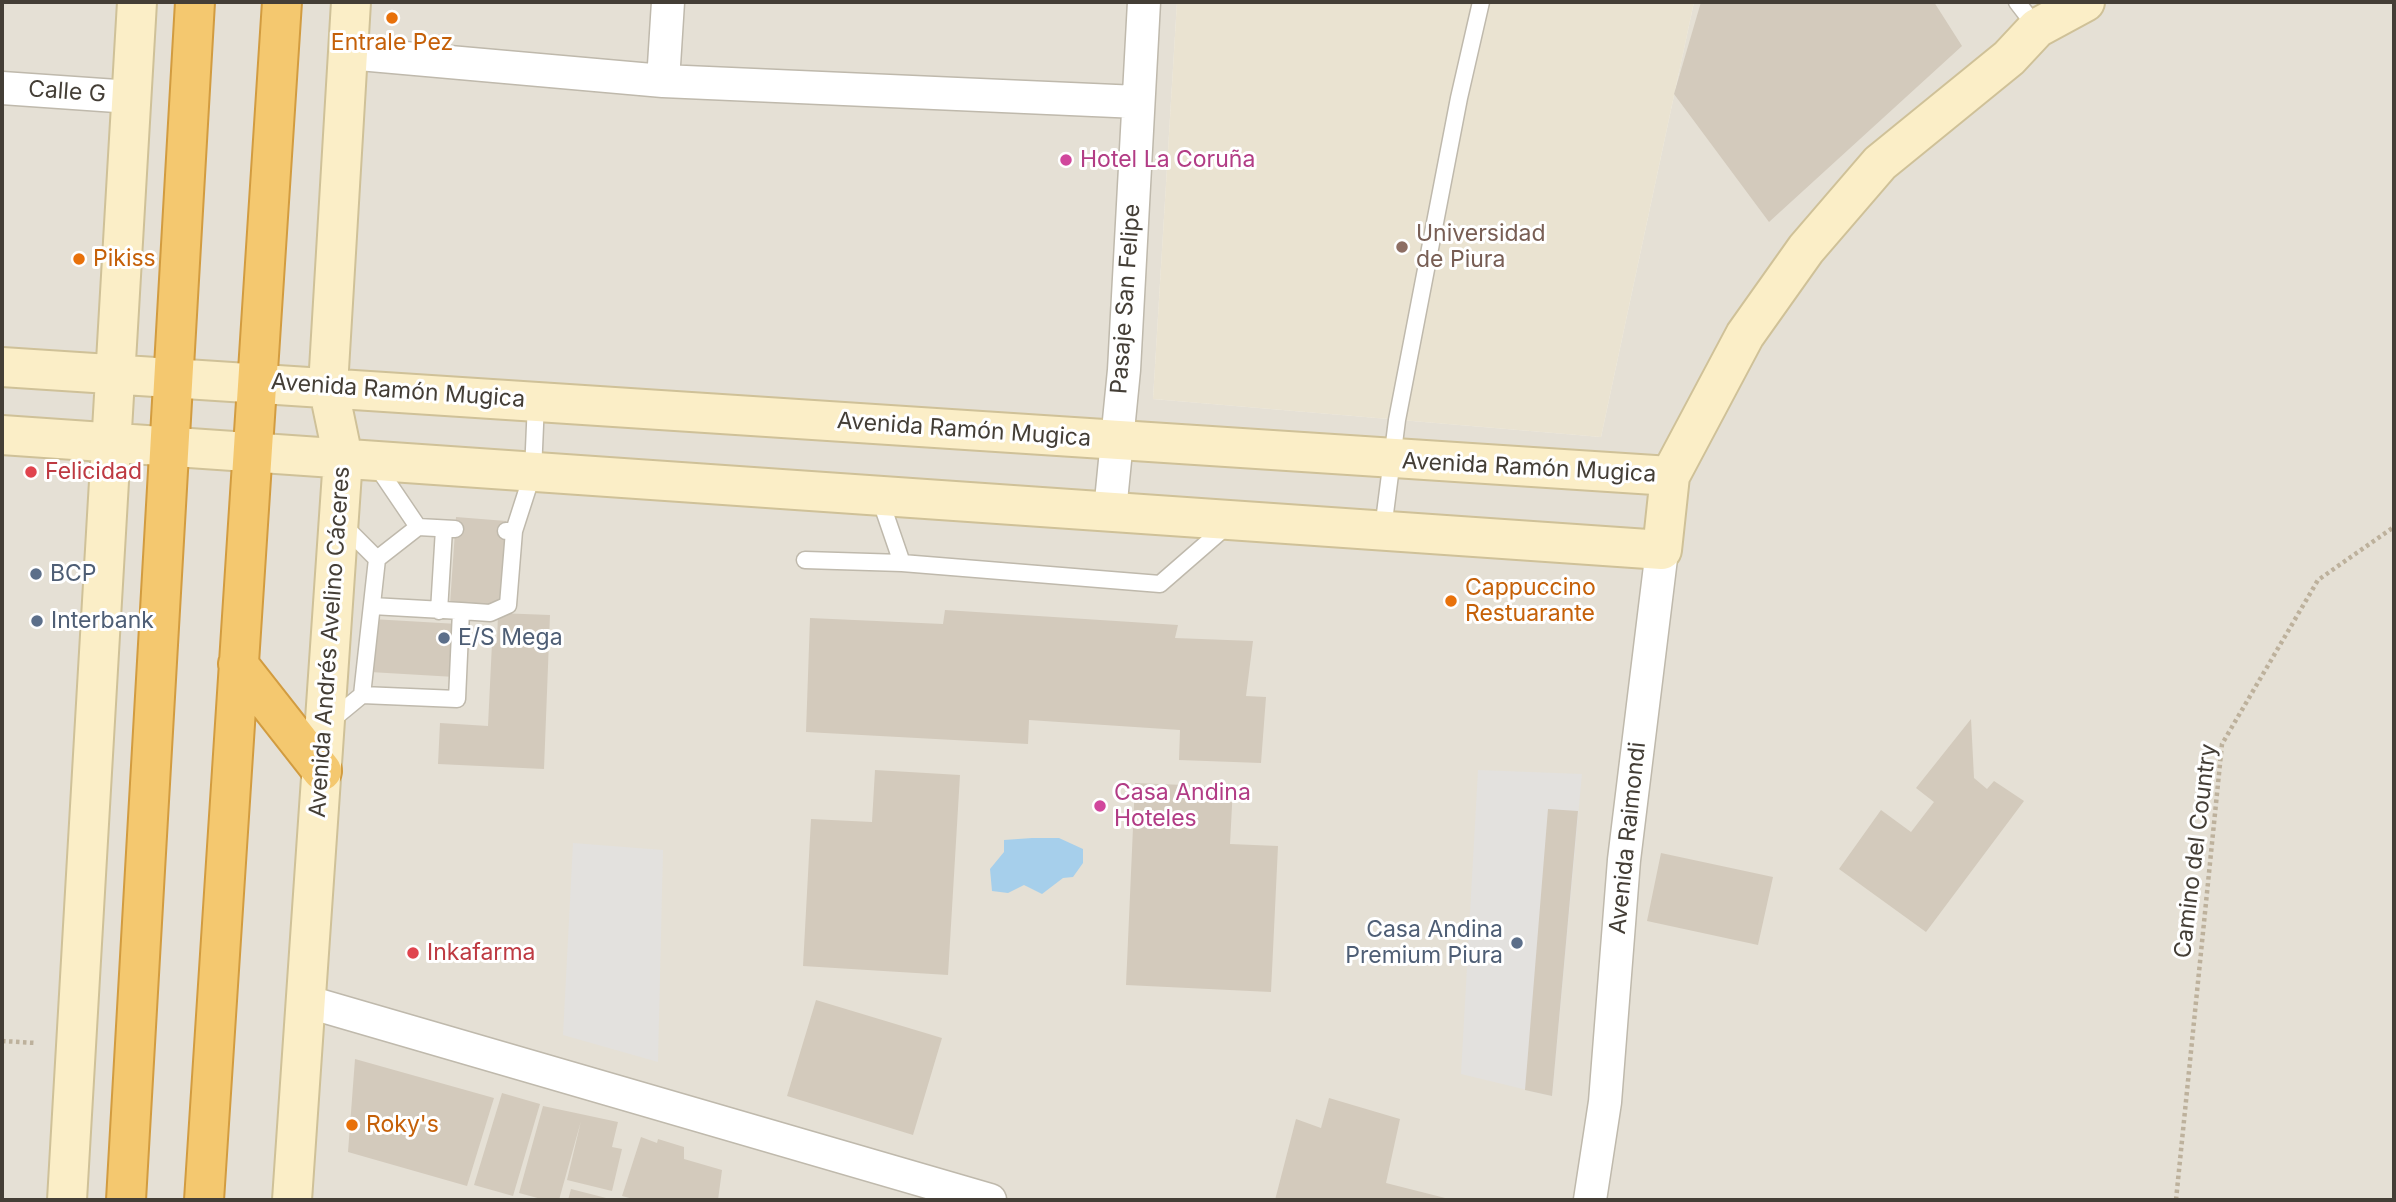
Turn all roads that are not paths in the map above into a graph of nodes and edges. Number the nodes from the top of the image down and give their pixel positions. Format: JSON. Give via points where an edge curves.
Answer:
{"nodes":[{"id":1,"x":137,"y":2,"type":"edge"},
{"id":2,"x":195,"y":2,"type":"edge"},
{"id":3,"x":282,"y":2,"type":"edge"},
{"id":4,"x":351,"y":2,"type":"edge"},
{"id":5,"x":667,"y":2,"type":"edge"},
{"id":6,"x":1144,"y":2,"type":"edge"},
{"id":7,"x":1481,"y":2,"type":"edge"},
{"id":8,"x":2085,"y":2,"type":"edge"},
{"id":9,"x":2027,"y":15,"type":"edge"},
{"id":10,"x":348,"y":53,"type":"junction"},
{"id":11,"x":663,"y":81,"type":"junction"},
{"id":12,"x":2,"y":88,"type":"edge"},
{"id":13,"x":131,"y":97,"type":"junction"},
{"id":14,"x":1138,"y":102,"type":"junction"},
{"id":15,"x":2,"y":367,"type":"edge"},
{"id":16,"x":115,"y":374,"type":"junction"},
{"id":17,"x":173,"y":376,"type":"junction"},
{"id":18,"x":258,"y":382,"type":"junction"},
{"id":19,"x":328,"y":386,"type":"junction"},
{"id":20,"x":536,"y":400,"type":"junction"},
{"id":21,"x":2,"y":435,"type":"edge"},
{"id":22,"x":1115,"y":440,"type":"junction"},
{"id":23,"x":111,"y":441,"type":"junction"},
{"id":24,"x":169,"y":446,"type":"junction"},
{"id":25,"x":251,"y":452,"type":"junction"},
{"id":26,"x":359,"y":460,"type":"junction"},
{"id":27,"x":1391,"y":460,"type":"junction"},
{"id":28,"x":533,"y":472,"type":"junction"},
{"id":29,"x":1670,"y":476,"type":"junction"},
{"id":30,"x":879,"y":496,"type":"junction"},
{"id":31,"x":1110,"y":511,"type":"junction"},
{"id":32,"x":1234,"y":519,"type":"junction"},
{"id":33,"x":339,"y":521,"type":"junction"},
{"id":34,"x":418,"y":527,"type":"junction"},
{"id":35,"x":1383,"y":529,"type":"junction"},
{"id":36,"x":1662,"y":550,"type":"junction"},
{"id":37,"x":376,"y":559,"type":"junction"},
{"id":38,"x":805,"y":560,"type":"dead end"},
{"id":39,"x":902,"y":563,"type":"junction"},
{"id":40,"x":372,"y":606,"type":"junction"},
{"id":41,"x":439,"y":611,"type":"junction"},
{"id":42,"x":461,"y":611,"type":"junction"},
{"id":43,"x":238,"y":664,"type":"junction"},
{"id":44,"x":362,"y":695,"type":"junction"},
{"id":45,"x":324,"y":726,"type":"junction"},
{"id":46,"x":322,"y":771,"type":"junction"},
{"id":47,"x":306,"y":1001,"type":"junction"},
{"id":48,"x":67,"y":1200,"type":"edge"},
{"id":49,"x":127,"y":1200,"type":"edge"},
{"id":50,"x":204,"y":1200,"type":"edge"},
{"id":51,"x":292,"y":1200,"type":"edge"},
{"id":52,"x":990,"y":1200,"type":"edge"},
{"id":53,"x":1590,"y":1200,"type":"edge"}],
"edges":[{"from":1,"to":13,"type":"street"},
{"from":2,"to":17,"type":"highway"},
{"from":3,"to":18,"type":"highway"},
{"from":4,"to":10,"type":"street","name":"Avenida Andrés Avelino Cáceres"},
{"from":5,"to":11,"type":"street"},
{"from":6,"to":14,"type":"street","name":"Pasaje San Felipe"},
{"from":7,"to":27,"type":"lane"},
{"from":8,"to":9,"type":"street"},
{"from":9,"to":29,"type":"street","via":[[2009,58],[1880,163],[1806,249],[1745,335]]},
{"from":10,"to":11,"type":"street"},
{"from":10,"to":19,"type":"street","name":"Avenida Andrés Avelino Cáceres"},
{"from":11,"to":14,"type":"street"},
{"from":12,"to":13,"type":"street","name":"Calle G"},
{"from":13,"to":16,"type":"street"},
{"from":14,"to":22,"type":"street","name":"Pasaje San Felipe","via":[[1124,370]]},
{"from":15,"to":16,"type":"street","name":"Avenida Ramón Mugica"},
{"from":16,"to":17,"type":"street","name":"Avenida Ramón Mugica"},
{"from":16,"to":23,"type":"street"},
{"from":17,"to":18,"type":"street","name":"Avenida Ramón Mugica"},
{"from":17,"to":24,"type":"highway"},
{"from":18,"to":19,"type":"street","name":"Avenida Ramón Mugica"},
{"from":18,"to":25,"type":"highway"},
{"from":19,"to":20,"type":"street","name":"Avenida Ramón Mugica"},
{"from":19,"to":26,"type":"street","name":"Avenida Andrés Avelino Cáceres"},
{"from":20,"to":22,"type":"street","name":"Avenida Ramón Mugica"},
{"from":20,"to":28,"type":"lane"},
{"from":21,"to":23,"type":"street"},
{"from":22,"to":27,"type":"street","name":"Avenida Ramón Mugica"},
{"from":22,"to":31,"type":"street","name":"Pasaje San Felipe"},
{"from":23,"to":24,"type":"street"},
{"from":23,"to":48,"type":"street"},
{"from":24,"to":25,"type":"street"},
{"from":24,"to":49,"type":"highway"},
{"from":25,"to":26,"type":"street"},
{"from":25,"to":43,"type":"highway"},
{"from":26,"to":28,"type":"street"},
{"from":26,"to":33,"type":"street","name":"Avenida Andrés Avelino Cáceres"},
{"from":26,"to":34,"type":"lane"},
{"from":27,"to":29,"type":"street","name":"Avenida Ramón Mugica"},
{"from":27,"to":35,"type":"lane"},
{"from":28,"to":30,"type":"street"},
{"from":28,"to":42,"type":"lane","via":[[510,531],[509,605],[490,613]]},
{"from":29,"to":36,"type":"street","name":"Avenida Raimondi"},
{"from":30,"to":31,"type":"street"},
{"from":30,"to":39,"type":"lane"},
{"from":31,"to":32,"type":"street"},
{"from":32,"to":35,"type":"street"},
{"from":32,"to":39,"type":"lane","via":[[1160,584]]},
{"from":33,"to":37,"type":"lane"},
{"from":33,"to":45,"type":"street","name":"Avenida Andrés Avelino Cáceres"},
{"from":34,"to":37,"type":"lane"},
{"from":34,"to":41,"type":"lane","via":[[449,529]]},
{"from":35,"to":36,"type":"street"},
{"from":36,"to":53,"type":"street","name":"Avenida Raimondi","via":[[1624,860],[1605,1102]]},
{"from":37,"to":40,"type":"lane"},
{"from":38,"to":39,"type":"lane"},
{"from":40,"to":41,"type":"lane"},
{"from":40,"to":44,"type":"lane"},
{"from":41,"to":42,"type":"lane"},
{"from":42,"to":44,"type":"lane","via":[[457,699]]},
{"from":43,"to":46,"type":"highway"},
{"from":43,"to":50,"type":"highway"},
{"from":44,"to":45,"type":"lane"},
{"from":45,"to":46,"type":"street","name":"Avenida Andrés Avelino Cáceres"},
{"from":46,"to":47,"type":"street","name":"Avenida Andrés Avelino Cáceres"},
{"from":47,"to":51,"type":"street","name":"Avenida Andrés Avelino Cáceres"},
{"from":47,"to":52,"type":"street"}]}
